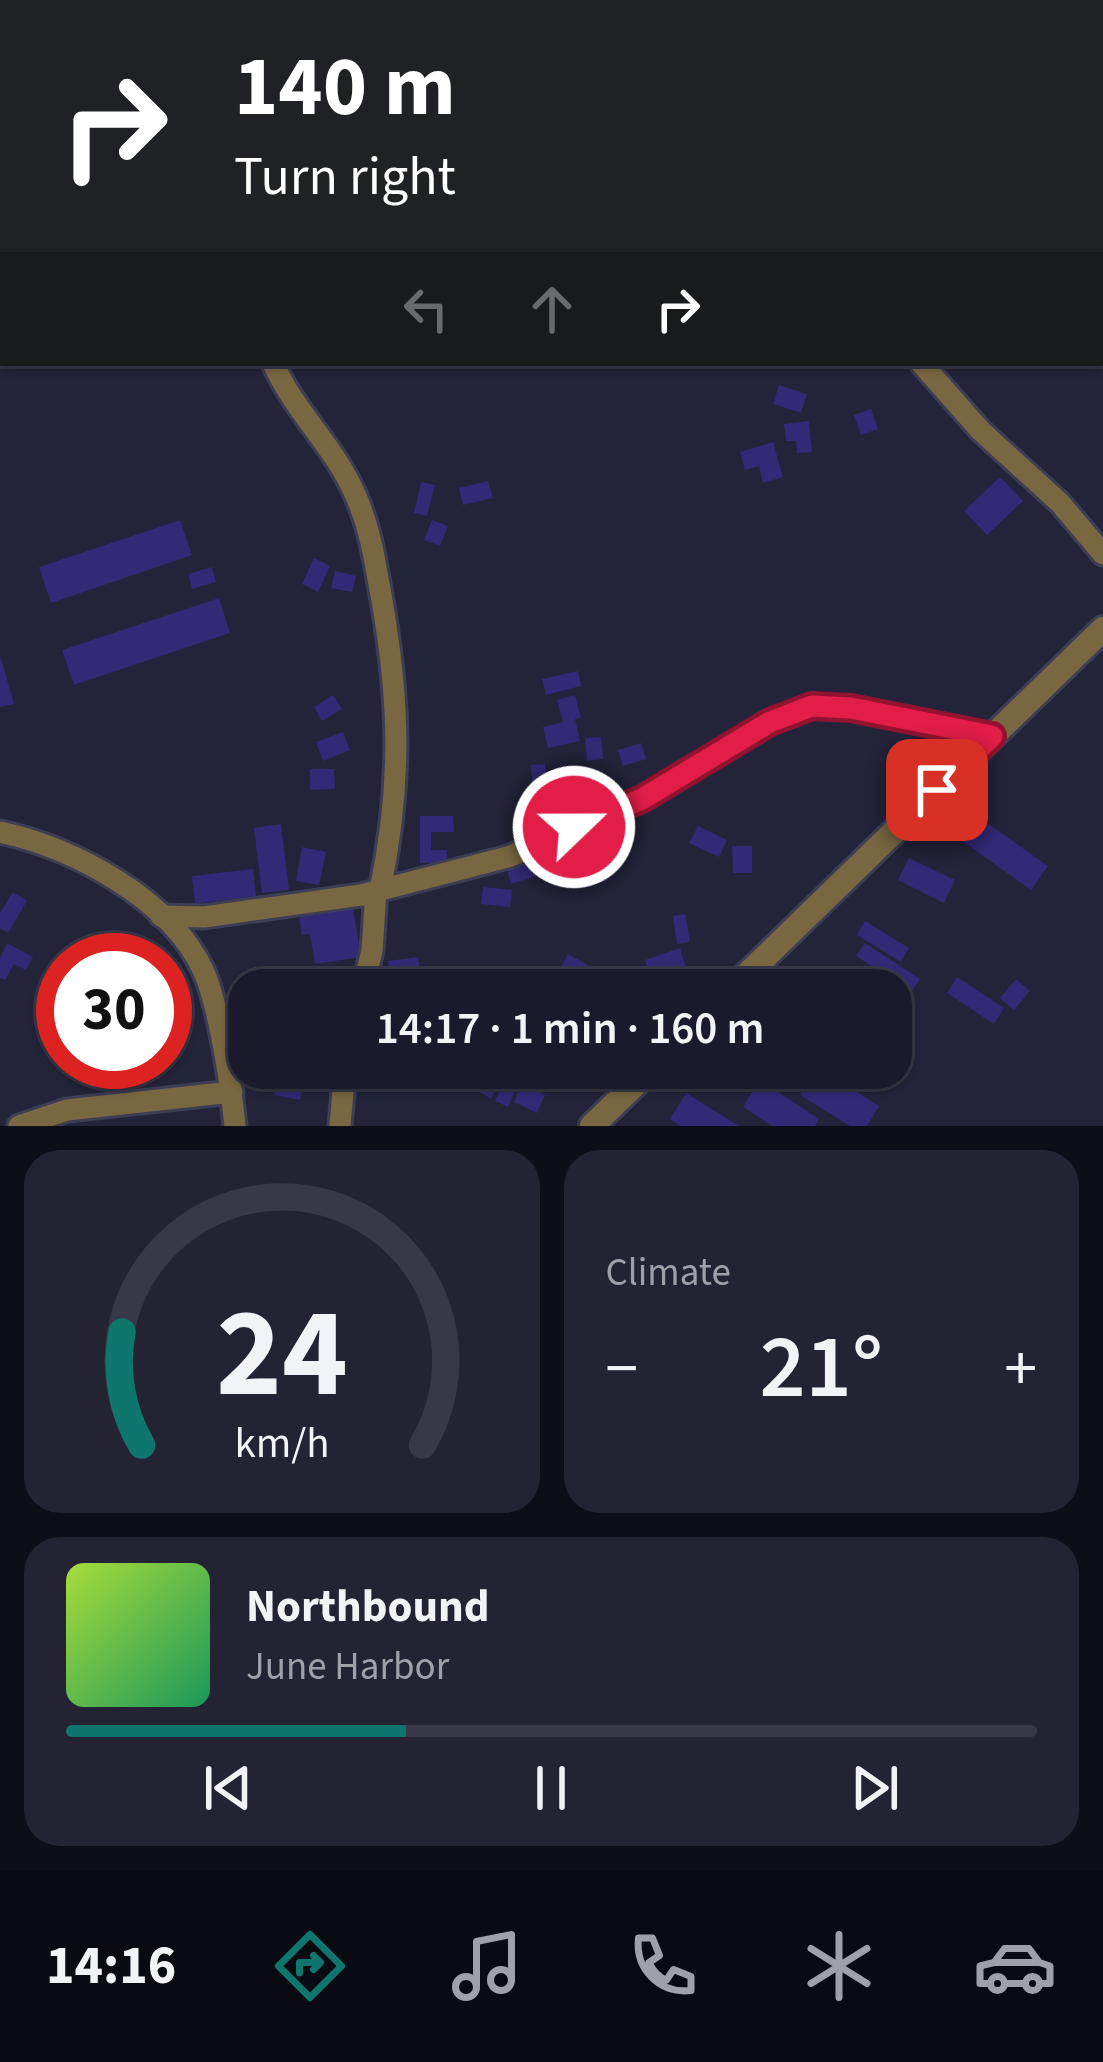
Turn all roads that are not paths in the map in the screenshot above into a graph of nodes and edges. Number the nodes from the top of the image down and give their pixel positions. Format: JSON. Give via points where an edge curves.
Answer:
{"nodes":[{"id":1,"x":274,"y":366,"type":"edge"},
{"id":2,"x":924,"y":366,"type":"edge"},
{"id":3,"x":1103,"y":554,"type":"edge"},
{"id":4,"x":1103,"y":629,"type":"edge"},
{"id":5,"x":992,"y":736,"type":"junction"},
{"id":6,"x":0,"y":832,"type":"edge"},
{"id":7,"x":378,"y":891,"type":"junction"},
{"id":8,"x":161,"y":916,"type":"junction"},
{"id":9,"x":367,"y":969,"type":"edge"},
{"id":10,"x":753,"y":969,"type":"edge"},
{"id":11,"x":343,"y":1089,"type":"edge"},
{"id":12,"x":630,"y":1089,"type":"edge"},
{"id":13,"x":232,"y":1092,"type":"junction"},
{"id":14,"x":20,"y":1126,"type":"edge"},
{"id":15,"x":236,"y":1126,"type":"edge"},
{"id":16,"x":340,"y":1126,"type":"edge"},
{"id":17,"x":592,"y":1126,"type":"edge"}],
"edges":[{"from":1,"to":7,"type":"street","via":[[339,462],[372,538],[397,698],[392,832]]},
{"from":2,"to":3,"type":"street"},
{"from":4,"to":5,"type":"street"},
{"from":5,"to":7,"type":"street","via":[[812,706],[770,722],[642,799],[508,857]]},
{"from":5,"to":10,"type":"street"},
{"from":6,"to":8,"type":"street","via":[[87,865]]},
{"from":7,"to":8,"type":"street"},
{"from":7,"to":9,"type":"street"},
{"from":8,"to":13,"type":"street","via":[[204,972]]},
{"from":11,"to":16,"type":"street"},
{"from":12,"to":17,"type":"street"},
{"from":13,"to":14,"type":"street","via":[[67,1110]]},
{"from":13,"to":15,"type":"street"}]}
